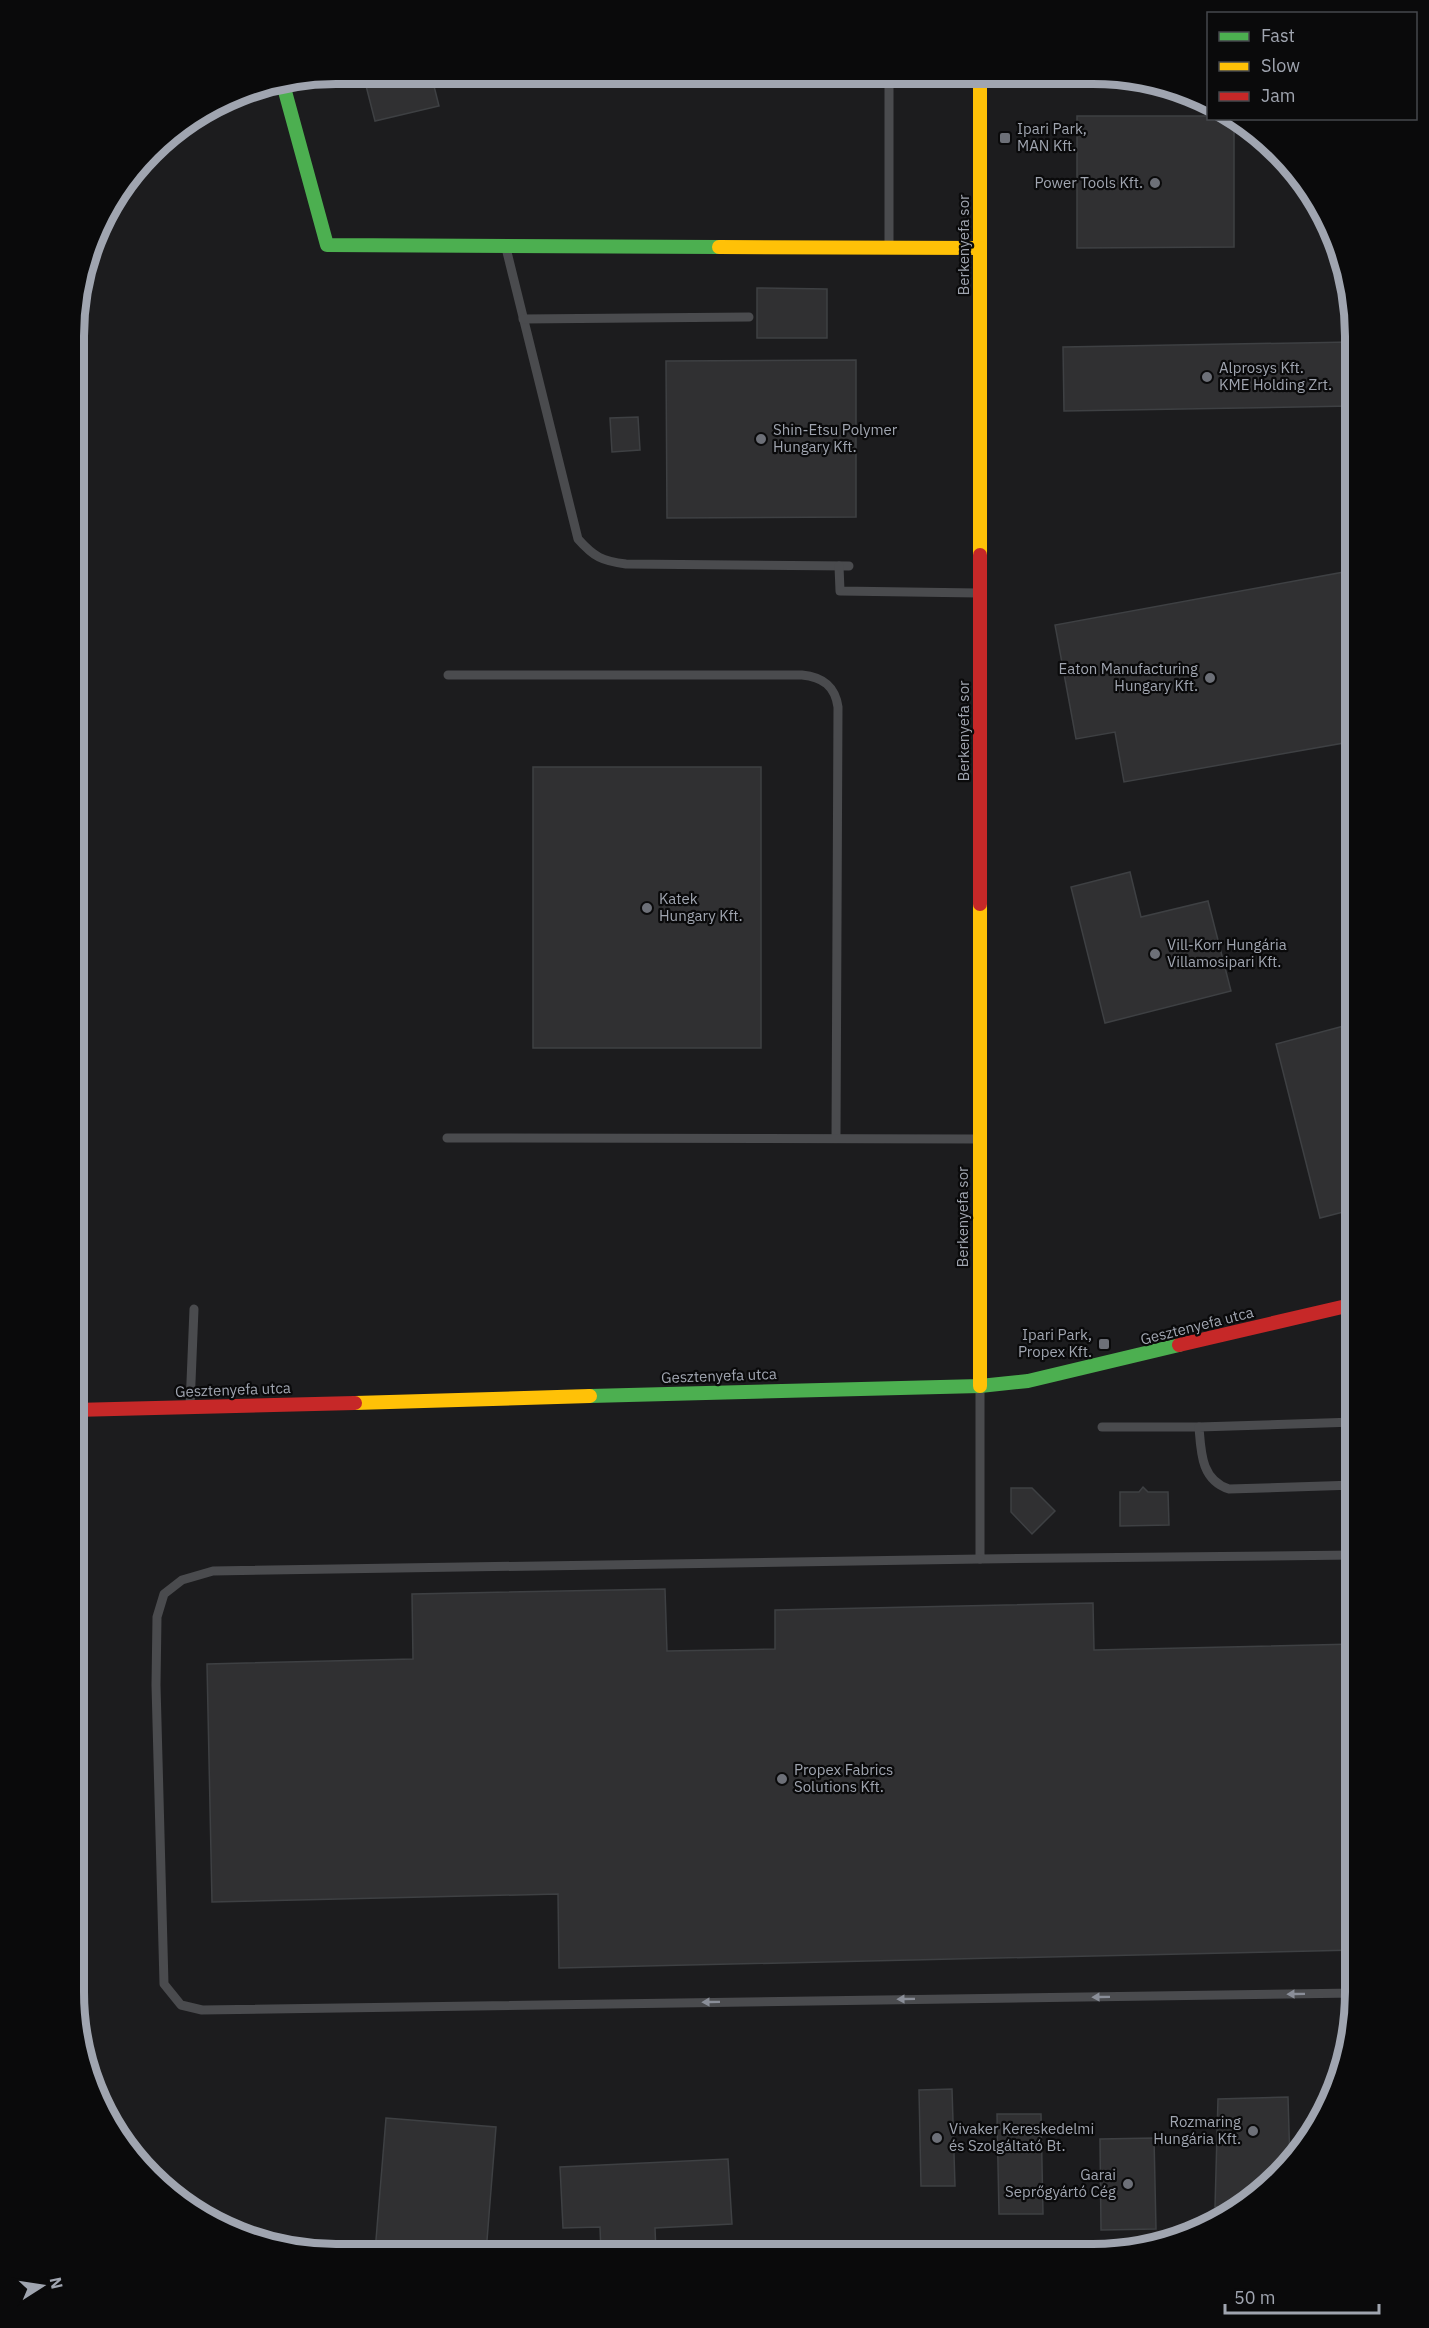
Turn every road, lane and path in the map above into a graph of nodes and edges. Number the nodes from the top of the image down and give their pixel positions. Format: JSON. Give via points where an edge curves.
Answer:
{"nodes":[{"id":1,"x":889,"y":84,"type":"edge"},
{"id":2,"x":980,"y":84,"type":"edge"},
{"id":3,"x":285,"y":90,"type":"edge"},
{"id":4,"x":505,"y":245,"type":"junction"},
{"id":5,"x":889,"y":246,"type":"junction"},
{"id":6,"x":980,"y":248,"type":"junction"},
{"id":7,"x":749,"y":317,"type":"dead end"},
{"id":8,"x":523,"y":319,"type":"junction"},
{"id":9,"x":980,"y":593,"type":"junction"},
{"id":10,"x":448,"y":675,"type":"dead end"},
{"id":11,"x":447,"y":1138,"type":"dead end"},
{"id":12,"x":836,"y":1138,"type":"junction"},
{"id":13,"x":980,"y":1139,"type":"junction"},
{"id":14,"x":1345,"y":1306,"type":"edge"},
{"id":15,"x":194,"y":1309,"type":"dead end"},
{"id":16,"x":980,"y":1386,"type":"junction"},
{"id":17,"x":190,"y":1407,"type":"junction"},
{"id":18,"x":84,"y":1410,"type":"edge"},
{"id":19,"x":1345,"y":1422,"type":"edge"},
{"id":20,"x":1102,"y":1427,"type":"dead end"},
{"id":21,"x":1200,"y":1427,"type":"junction"},
{"id":22,"x":1345,"y":1485,"type":"edge"},
{"id":23,"x":1345,"y":1555,"type":"edge"},
{"id":24,"x":980,"y":1559,"type":"junction"},
{"id":25,"x":1345,"y":1993,"type":"edge"}],
"edges":[{"from":1,"to":5,"type":"lane"},
{"from":2,"to":6,"type":"street","name":"Berkenyefa sor"},
{"from":3,"to":4,"type":"street","via":[[327,244]]},
{"from":4,"to":5,"type":"street"},
{"from":4,"to":8,"type":"lane"},
{"from":5,"to":6,"type":"street"},
{"from":6,"to":9,"type":"street","name":"Berkenyefa sor"},
{"from":7,"to":8,"type":"lane"},
{"from":8,"to":9,"type":"lane","via":[[578,539],[606,562],[844,566],[840,591]]},
{"from":9,"to":13,"type":"street","name":"Berkenyefa sor"},
{"from":10,"to":12,"type":"lane","via":[[802,675],[815,676],[832,688],[838,707]]},
{"from":11,"to":12,"type":"lane"},
{"from":12,"to":13,"type":"lane"},
{"from":13,"to":16,"type":"street","name":"Berkenyefa sor"},
{"from":14,"to":16,"type":"street","name":"Gesztenyefa utca","via":[[1028,1382]]},
{"from":15,"to":17,"type":"lane"},
{"from":16,"to":17,"type":"street","name":"Gesztenyefa utca"},
{"from":16,"to":24,"type":"lane"},
{"from":17,"to":18,"type":"street","name":"Gesztenyefa utca"},
{"from":19,"to":21,"type":"lane"},
{"from":20,"to":21,"type":"lane"},
{"from":21,"to":22,"type":"lane","via":[[1207,1473],[1220,1486],[1229,1489]]},
{"from":23,"to":24,"type":"lane"},
{"from":25,"to":24,"type":"lane","one_way":true,"via":[[202,2010],[181,2005],[164,1984],[157,1617],[164,1594],[182,1580],[213,1571]]}]}
